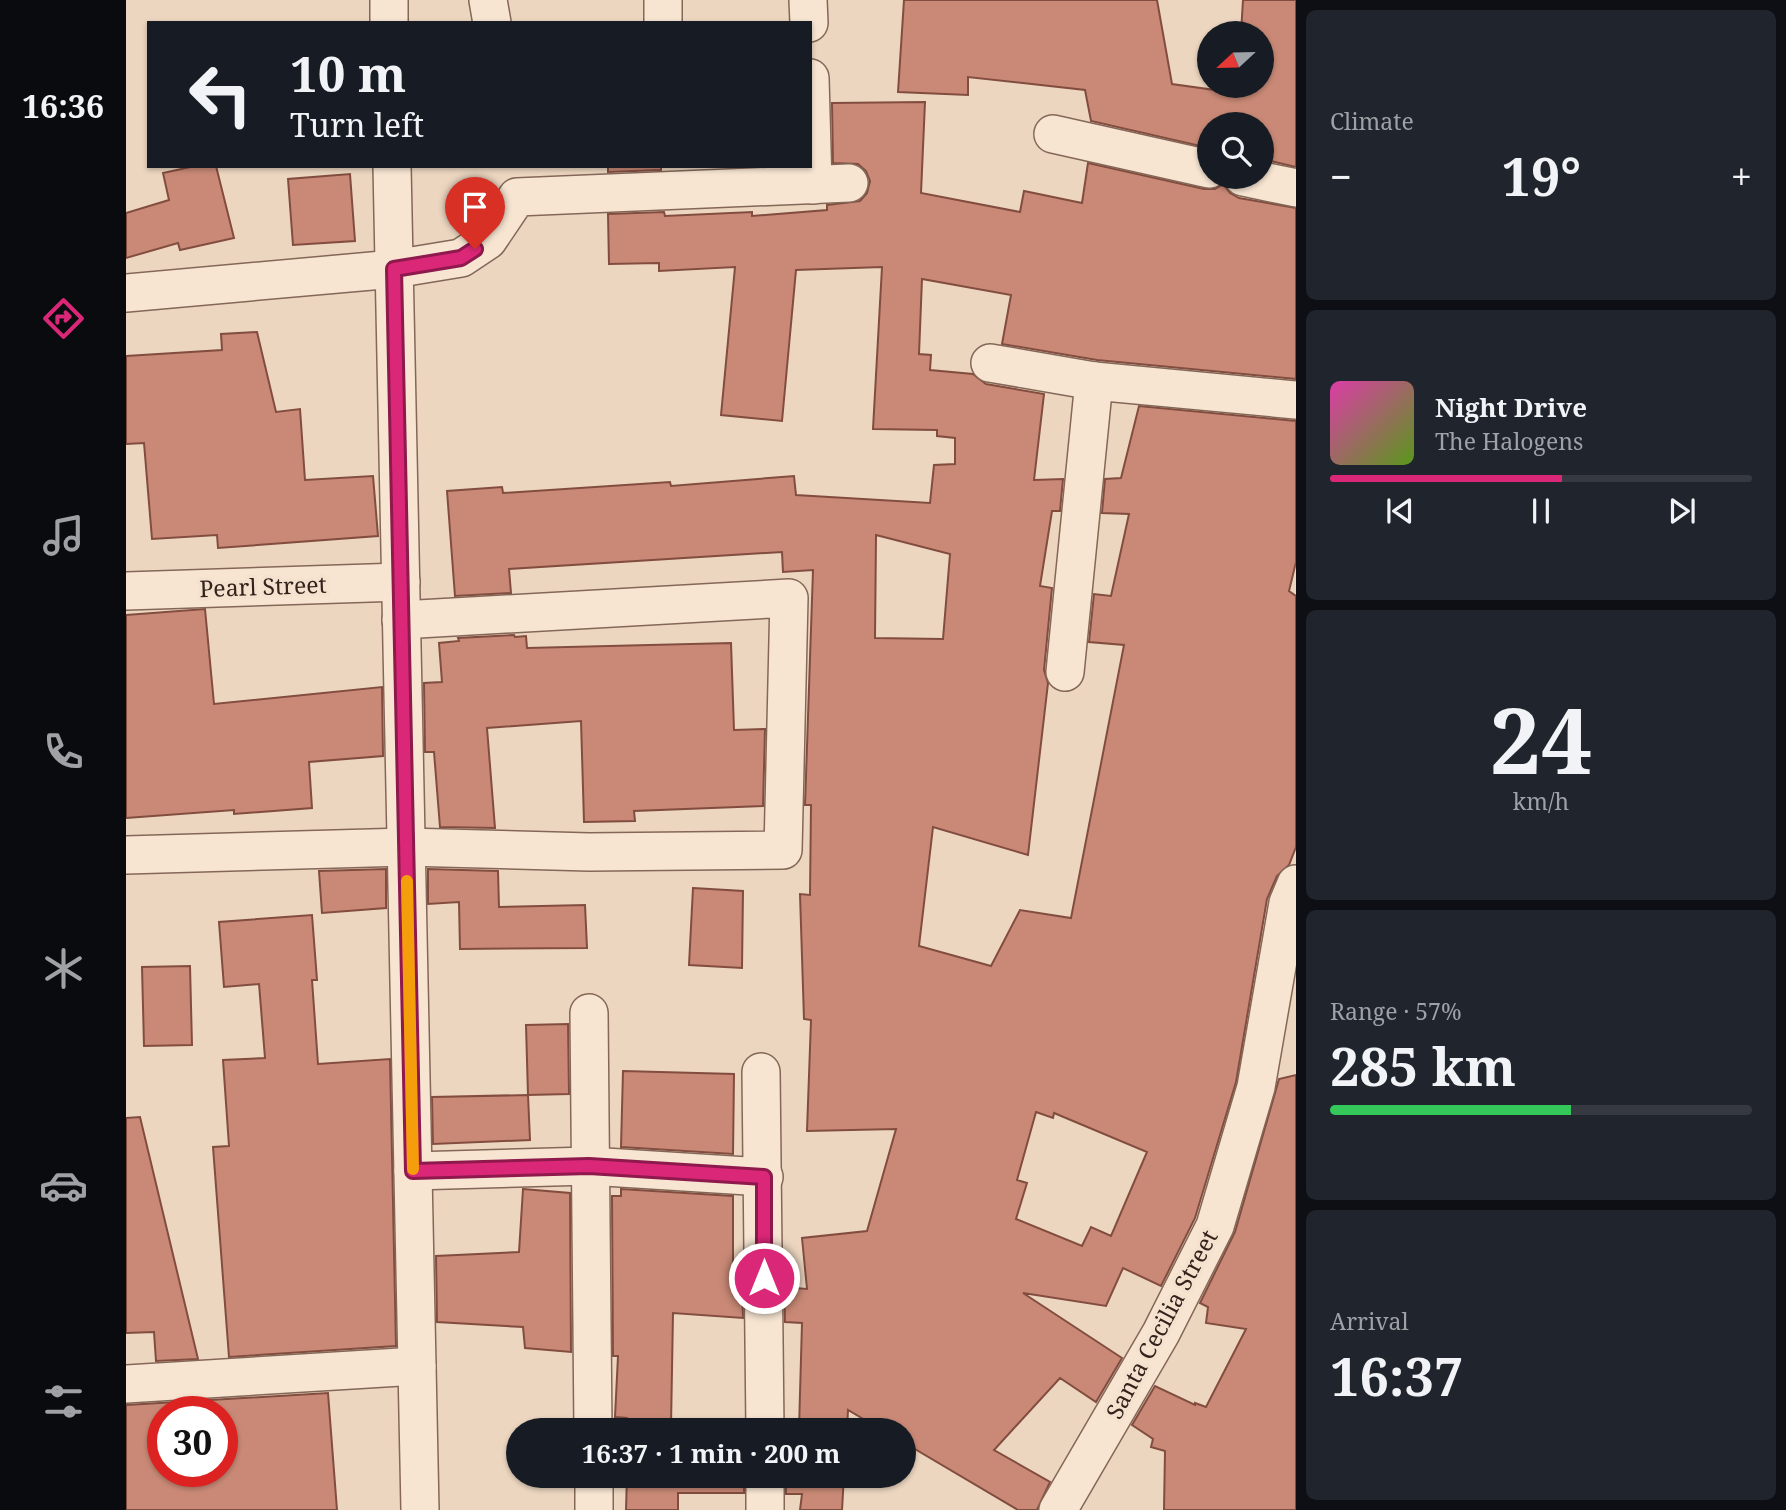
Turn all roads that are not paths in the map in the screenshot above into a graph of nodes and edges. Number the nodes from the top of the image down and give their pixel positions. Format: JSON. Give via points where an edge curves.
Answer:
{"nodes":[{"id":1,"x":389,"y":0,"type":"edge"},
{"id":2,"x":488,"y":0,"type":"edge"},
{"id":3,"x":663,"y":0,"type":"edge"},
{"id":4,"x":808,"y":0,"type":"edge"},
{"id":5,"x":389,"y":21,"type":"edge"},
{"id":6,"x":492,"y":21,"type":"edge"},
{"id":7,"x":663,"y":21,"type":"edge"},
{"id":8,"x":809,"y":21,"type":"edge"},
{"id":9,"x":1053,"y":135,"type":"dead end"},
{"id":10,"x":812,"y":149,"type":"edge"},
{"id":11,"x":1197,"y":166,"type":"edge"},
{"id":12,"x":392,"y":168,"type":"edge"},
{"id":13,"x":664,"y":178,"type":"edge"},
{"id":14,"x":515,"y":181,"type":"edge"},
{"id":15,"x":849,"y":183,"type":"dead end"},
{"id":16,"x":1274,"y":183,"type":"edge"},
{"id":17,"x":813,"y":185,"type":"junction"},
{"id":18,"x":1296,"y":188,"type":"edge"},
{"id":19,"x":394,"y":269,"type":"junction"},
{"id":20,"x":126,"y":293,"type":"edge"},
{"id":21,"x":990,"y":363,"type":"dead end"},
{"id":22,"x":1094,"y":381,"type":"junction"},
{"id":23,"x":1296,"y":400,"type":"edge"},
{"id":24,"x":401,"y":582,"type":"junction"},
{"id":25,"x":126,"y":591,"type":"edge"},
{"id":26,"x":401,"y":620,"type":"junction"},
{"id":27,"x":1065,"y":672,"type":"dead end"},
{"id":28,"x":406,"y":847,"type":"junction"},
{"id":29,"x":126,"y":855,"type":"edge"},
{"id":30,"x":1296,"y":884,"type":"edge"},
{"id":31,"x":589,"y":1013,"type":"dead end"},
{"id":32,"x":761,"y":1072,"type":"dead end"},
{"id":33,"x":589,"y":1166,"type":"junction"},
{"id":34,"x":413,"y":1171,"type":"junction"},
{"id":35,"x":764,"y":1177,"type":"junction"},
{"id":36,"x":417,"y":1366,"type":"junction"},
{"id":37,"x":126,"y":1384,"type":"edge"},
{"id":38,"x":593,"y":1418,"type":"edge"},
{"id":39,"x":765,"y":1418,"type":"edge"},
{"id":40,"x":594,"y":1488,"type":"edge"},
{"id":41,"x":765,"y":1488,"type":"edge"},
{"id":42,"x":419,"y":1510,"type":"edge"},
{"id":43,"x":594,"y":1510,"type":"edge"},
{"id":44,"x":765,"y":1510,"type":"edge"},
{"id":45,"x":1058,"y":1510,"type":"edge"}],
"edges":[{"from":1,"to":5,"type":"street"},
{"from":2,"to":6,"type":"street"},
{"from":3,"to":7,"type":"street"},
{"from":4,"to":8,"type":"street"},
{"from":9,"to":11,"type":"street"},
{"from":10,"to":17,"type":"street"},
{"from":12,"to":19,"type":"street"},
{"from":13,"to":14,"type":"street"},
{"from":13,"to":17,"type":"street"},
{"from":14,"to":19,"type":"street","via":[[488,240],[461,258]]},
{"from":15,"to":17,"type":"street"},
{"from":16,"to":18,"type":"street"},
{"from":19,"to":20,"type":"street"},
{"from":19,"to":24,"type":"street"},
{"from":21,"to":22,"type":"street"},
{"from":22,"to":23,"type":"street"},
{"from":22,"to":27,"type":"street"},
{"from":24,"to":25,"type":"street","name":"Pearl Street"},
{"from":24,"to":26,"type":"street"},
{"from":26,"to":28,"type":"street"},
{"from":26,"to":28,"type":"street","via":[[789,598],[783,850],[589,852]]},
{"from":28,"to":29,"type":"street"},
{"from":28,"to":34,"type":"street"},
{"from":30,"to":45,"type":"street","name":"Santa Cecilia Street","via":[[1288,903],[1256,1087],[1215,1226],[1161,1333]]},
{"from":31,"to":33,"type":"street"},
{"from":32,"to":35,"type":"street"},
{"from":33,"to":34,"type":"street"},
{"from":33,"to":35,"type":"street"},
{"from":33,"to":38,"type":"street"},
{"from":34,"to":36,"type":"street"},
{"from":35,"to":39,"type":"street"},
{"from":36,"to":37,"type":"street"},
{"from":36,"to":42,"type":"street"},
{"from":40,"to":43,"type":"street"},
{"from":41,"to":44,"type":"street"}]}
